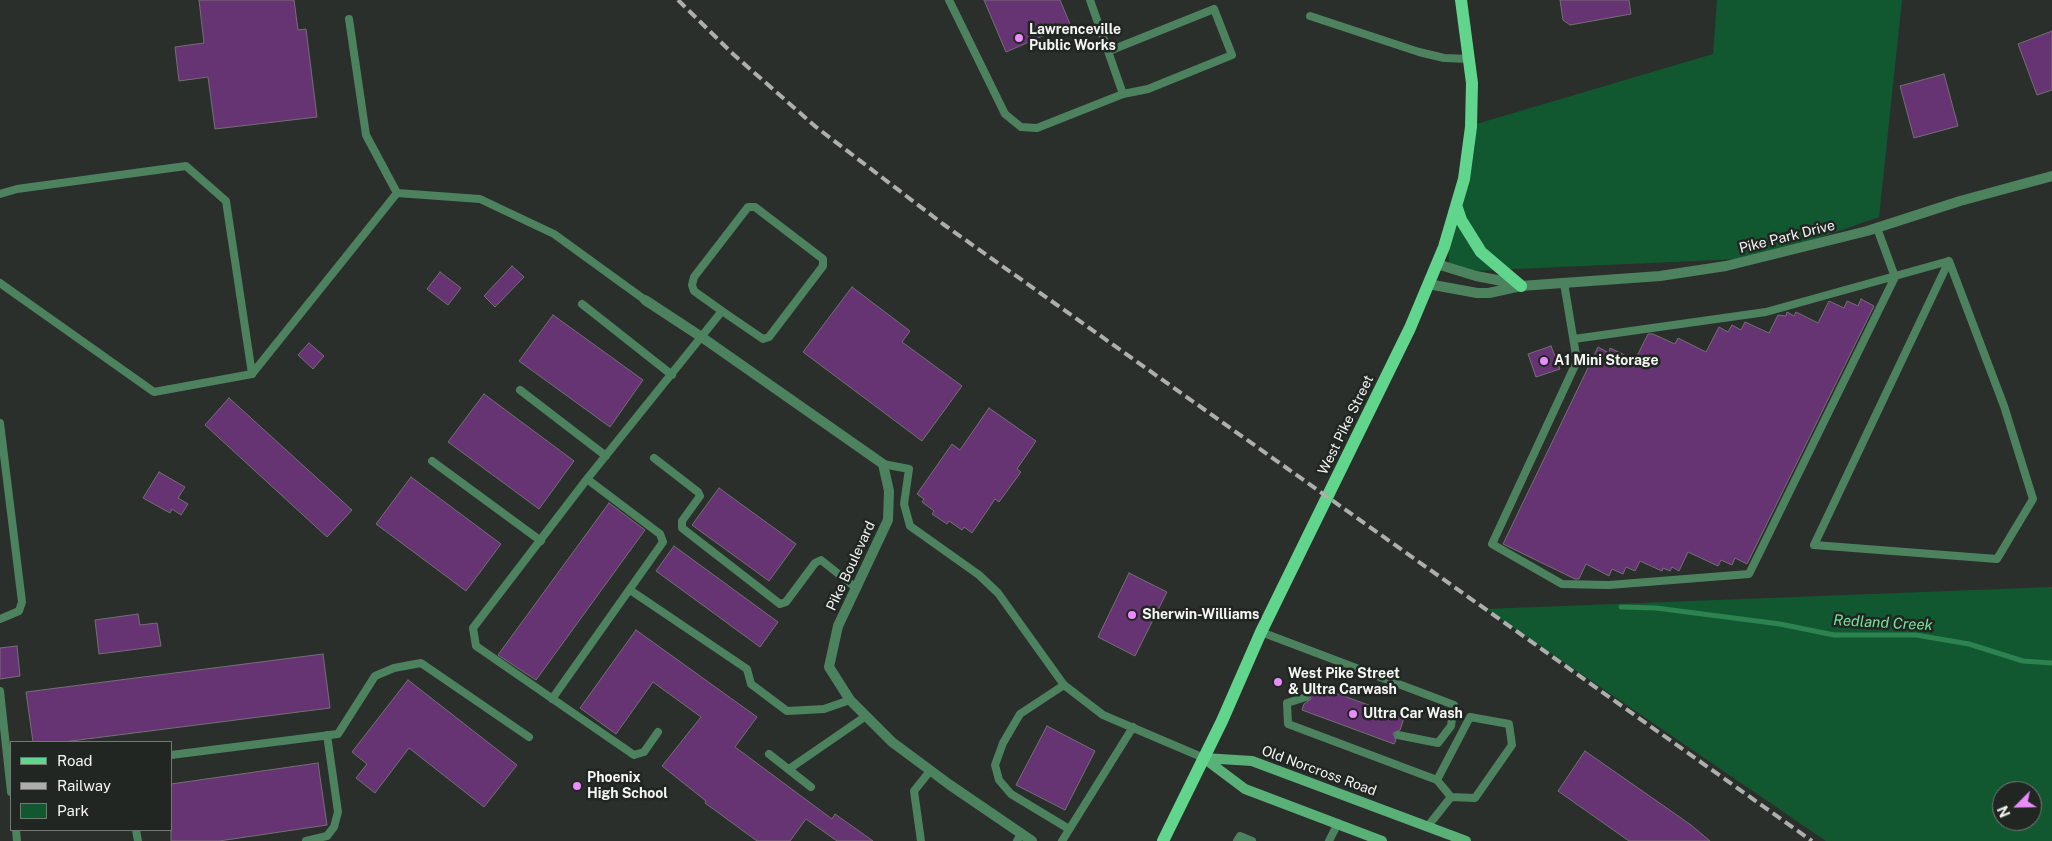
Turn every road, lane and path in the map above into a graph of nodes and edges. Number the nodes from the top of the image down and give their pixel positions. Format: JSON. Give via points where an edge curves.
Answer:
{"nodes":[{"id":1,"x":949,"y":0,"type":"edge"},
{"id":2,"x":1090,"y":0,"type":"edge"},
{"id":3,"x":1461,"y":0,"type":"edge"},
{"id":4,"x":1310,"y":16,"type":"dead end"},
{"id":5,"x":349,"y":19,"type":"dead end"},
{"id":6,"x":1109,"y":51,"type":"junction"},
{"id":7,"x":1470,"y":60,"type":"junction"},
{"id":8,"x":1123,"y":94,"type":"junction"},
{"id":9,"x":2052,"y":176,"type":"edge"},
{"id":10,"x":397,"y":193,"type":"junction"},
{"id":11,"x":0,"y":194,"type":"edge"},
{"id":12,"x":1457,"y":208,"type":"junction"},
{"id":13,"x":1877,"y":228,"type":"junction"},
{"id":14,"x":1949,"y":261,"type":"junction"},
{"id":15,"x":1437,"y":264,"type":"junction"},
{"id":16,"x":1895,"y":276,"type":"junction"},
{"id":17,"x":1564,"y":282,"type":"junction"},
{"id":18,"x":0,"y":283,"type":"edge"},
{"id":19,"x":1428,"y":284,"type":"junction"},
{"id":20,"x":1521,"y":286,"type":"junction"},
{"id":21,"x":645,"y":300,"type":"joint"},
{"id":22,"x":582,"y":304,"type":"dead end"},
{"id":23,"x":722,"y":311,"type":"junction"},
{"id":24,"x":703,"y":338,"type":"junction"},
{"id":25,"x":1574,"y":339,"type":"junction"},
{"id":26,"x":252,"y":374,"type":"junction"},
{"id":27,"x":672,"y":374,"type":"junction"},
{"id":28,"x":520,"y":390,"type":"dead end"},
{"id":29,"x":0,"y":423,"type":"edge"},
{"id":30,"x":606,"y":456,"type":"junction"},
{"id":31,"x":654,"y":458,"type":"dead end"},
{"id":32,"x":432,"y":462,"type":"dead end"},
{"id":33,"x":883,"y":464,"type":"junction"},
{"id":34,"x":586,"y":479,"type":"junction"},
{"id":35,"x":541,"y":541,"type":"junction"},
{"id":36,"x":856,"y":588,"type":"junction"},
{"id":37,"x":630,"y":590,"type":"junction"},
{"id":38,"x":0,"y":619,"type":"edge"},
{"id":39,"x":1261,"y":632,"type":"junction"},
{"id":40,"x":1064,"y":686,"type":"junction"},
{"id":41,"x":0,"y":690,"type":"edge"},
{"id":42,"x":1306,"y":697,"type":"dead end"},
{"id":43,"x":552,"y":699,"type":"junction"},
{"id":44,"x":850,"y":700,"type":"junction"},
{"id":45,"x":866,"y":716,"type":"junction"},
{"id":46,"x":1133,"y":727,"type":"junction"},
{"id":47,"x":658,"y":732,"type":"dead end"},
{"id":48,"x":328,"y":735,"type":"junction"},
{"id":49,"x":1398,"y":735,"type":"dead end"},
{"id":50,"x":529,"y":736,"type":"dead end"},
{"id":51,"x":769,"y":754,"type":"dead end"},
{"id":52,"x":172,"y":755,"type":"edge"},
{"id":53,"x":1204,"y":758,"type":"junction"},
{"id":54,"x":789,"y":769,"type":"junction"},
{"id":55,"x":930,"y":771,"type":"junction"},
{"id":56,"x":10,"y":775,"type":"edge"},
{"id":57,"x":0,"y":776,"type":"edge"},
{"id":58,"x":1437,"y":780,"type":"junction"},
{"id":59,"x":811,"y":787,"type":"dead end"},
{"id":60,"x":1451,"y":797,"type":"junction"},
{"id":61,"x":1338,"y":823,"type":"junction"},
{"id":62,"x":1428,"y":826,"type":"junction"},
{"id":63,"x":1069,"y":830,"type":"junction"},
{"id":64,"x":1019,"y":838,"type":"edge"},
{"id":65,"x":306,"y":841,"type":"edge"},
{"id":66,"x":921,"y":841,"type":"edge"},
{"id":67,"x":1032,"y":841,"type":"edge"},
{"id":68,"x":1062,"y":841,"type":"edge"},
{"id":69,"x":1163,"y":841,"type":"edge"},
{"id":70,"x":1237,"y":841,"type":"edge"},
{"id":71,"x":1252,"y":841,"type":"edge"},
{"id":72,"x":1329,"y":841,"type":"edge"},
{"id":73,"x":1382,"y":841,"type":"edge"},
{"id":74,"x":1466,"y":841,"type":"edge"}],
"edges":[{"from":1,"to":8,"type":"lane","via":[[1005,114],[1021,127],[1037,128]]},
{"from":2,"to":6,"type":"lane"},
{"from":3,"to":7,"type":"main road","name":"West Pike Street"},
{"from":4,"to":7,"type":"lane","via":[[1419,52]]},
{"from":5,"to":10,"type":"lane","via":[[366,135]]},
{"from":6,"to":8,"type":"lane"},
{"from":6,"to":8,"type":"lane","via":[[1214,9],[1232,55],[1148,88]]},
{"from":7,"to":12,"type":"main road","name":"West Pike Street","via":[[1471,128]]},
{"from":9,"to":13,"type":"street","name":"Pike Park Drive"},
{"from":10,"to":21,"type":"lane","via":[[480,199],[554,234]]},
{"from":10,"to":26,"type":"lane"},
{"from":11,"to":26,"type":"lane","via":[[186,166],[226,201]]},
{"from":12,"to":15,"type":"main road","name":"West Pike Street"},
{"from":12,"to":20,"type":"main road","via":[[1481,252]]},
{"from":13,"to":16,"type":"lane"},
{"from":13,"to":17,"type":"street","name":"Pike Park Drive","via":[[1726,266],[1660,276]]},
{"from":14,"to":14,"type":"lane","via":[[2004,406],[2033,499],[1997,559],[1814,545]]},
{"from":14,"to":16,"type":"lane"},
{"from":15,"to":19,"type":"main road","name":"West Pike Street"},
{"from":15,"to":20,"type":"street","name":"Pike Park Drive"},
{"from":16,"to":25,"type":"lane","via":[[1766,312]]},
{"from":16,"to":25,"type":"lane","via":[[1749,574],[1609,585],[1562,584],[1492,544],[1578,361]]},
{"from":17,"to":20,"type":"street","name":"Pike Park Drive"},
{"from":17,"to":25,"type":"lane"},
{"from":18,"to":26,"type":"lane","via":[[154,392]]},
{"from":19,"to":20,"type":"street","name":"Pike Park Drive","via":[[1477,293]]},
{"from":19,"to":39,"type":"main road","name":"West Pike Street","via":[[1410,328]]},
{"from":21,"to":24,"type":"street"},
{"from":22,"to":27,"type":"lane"},
{"from":23,"to":23,"type":"lane","via":[[763,339],[769,337],[823,266],[823,259],[754,207],[748,207],[694,277],[694,291]]},
{"from":23,"to":24,"type":"lane"},
{"from":24,"to":27,"type":"lane"},
{"from":24,"to":33,"type":"street"},
{"from":27,"to":30,"type":"lane"},
{"from":28,"to":30,"type":"lane"},
{"from":29,"to":38,"type":"lane","via":[[22,602],[19,611]]},
{"from":30,"to":34,"type":"lane"},
{"from":31,"to":36,"type":"lane","via":[[700,496],[682,521],[682,528],[780,604],[786,602],[815,563],[821,560]]},
{"from":32,"to":35,"type":"lane"},
{"from":33,"to":36,"type":"street","name":"Pike Boulevard","via":[[889,490],[888,520]]},
{"from":33,"to":40,"type":"lane","via":[[909,469],[904,504],[910,526],[998,592]]},
{"from":34,"to":35,"type":"lane"},
{"from":34,"to":37,"type":"lane","via":[[660,534],[663,542]]},
{"from":35,"to":43,"type":"lane","via":[[473,628],[476,646]]},
{"from":36,"to":44,"type":"street","name":"Pike Boulevard","via":[[838,626],[829,667]]},
{"from":37,"to":43,"type":"lane"},
{"from":37,"to":44,"type":"lane","via":[[747,670],[751,684],[787,711],[824,709]]},
{"from":39,"to":49,"type":"lane","via":[[1454,705],[1451,726],[1438,744]]},
{"from":39,"to":53,"type":"main road","name":"West Pike Street"},
{"from":40,"to":46,"type":"lane","via":[[1104,714]]},
{"from":40,"to":63,"type":"lane","via":[[1020,714],[995,764],[999,780],[1011,794]]},
{"from":41,"to":56,"type":"lane"},
{"from":42,"to":58,"type":"lane","via":[[1286,703],[1288,724]]},
{"from":43,"to":47,"type":"lane","via":[[634,755],[644,752]]},
{"from":44,"to":45,"type":"street","name":"Pike Boulevard"},
{"from":45,"to":54,"type":"lane"},
{"from":45,"to":55,"type":"street","name":"Pike Boulevard","via":[[892,742]]},
{"from":46,"to":53,"type":"lane"},
{"from":46,"to":63,"type":"lane"},
{"from":48,"to":50,"type":"lane","via":[[338,734],[375,676],[394,668],[421,663]]},
{"from":48,"to":52,"type":"lane"},
{"from":48,"to":65,"type":"lane","via":[[338,812],[334,827],[327,836]]},
{"from":51,"to":54,"type":"lane"},
{"from":53,"to":61,"type":"main road","via":[[1245,789]]},
{"from":53,"to":62,"type":"main road","name":"Old Norcross Road","via":[[1252,761]]},
{"from":53,"to":69,"type":"main road","name":"West Pike Street"},
{"from":54,"to":59,"type":"lane"},
{"from":55,"to":64,"type":"street","name":"Pike Boulevard"},
{"from":55,"to":66,"type":"lane","via":[[914,791]]},
{"from":56,"to":57,"type":"lane"},
{"from":58,"to":60,"type":"lane"},
{"from":58,"to":60,"type":"lane","via":[[1470,717],[1509,724],[1512,745],[1475,798]]},
{"from":60,"to":62,"type":"lane"},
{"from":61,"to":72,"type":"lane"},
{"from":61,"to":73,"type":"main road"},
{"from":62,"to":74,"type":"main road","name":"Old Norcross Road"},
{"from":63,"to":68,"type":"lane"},
{"from":64,"to":67,"type":"street","name":"Pike Boulevard"},
{"from":70,"to":71,"type":"lane","via":[[1240,836]]}]}
